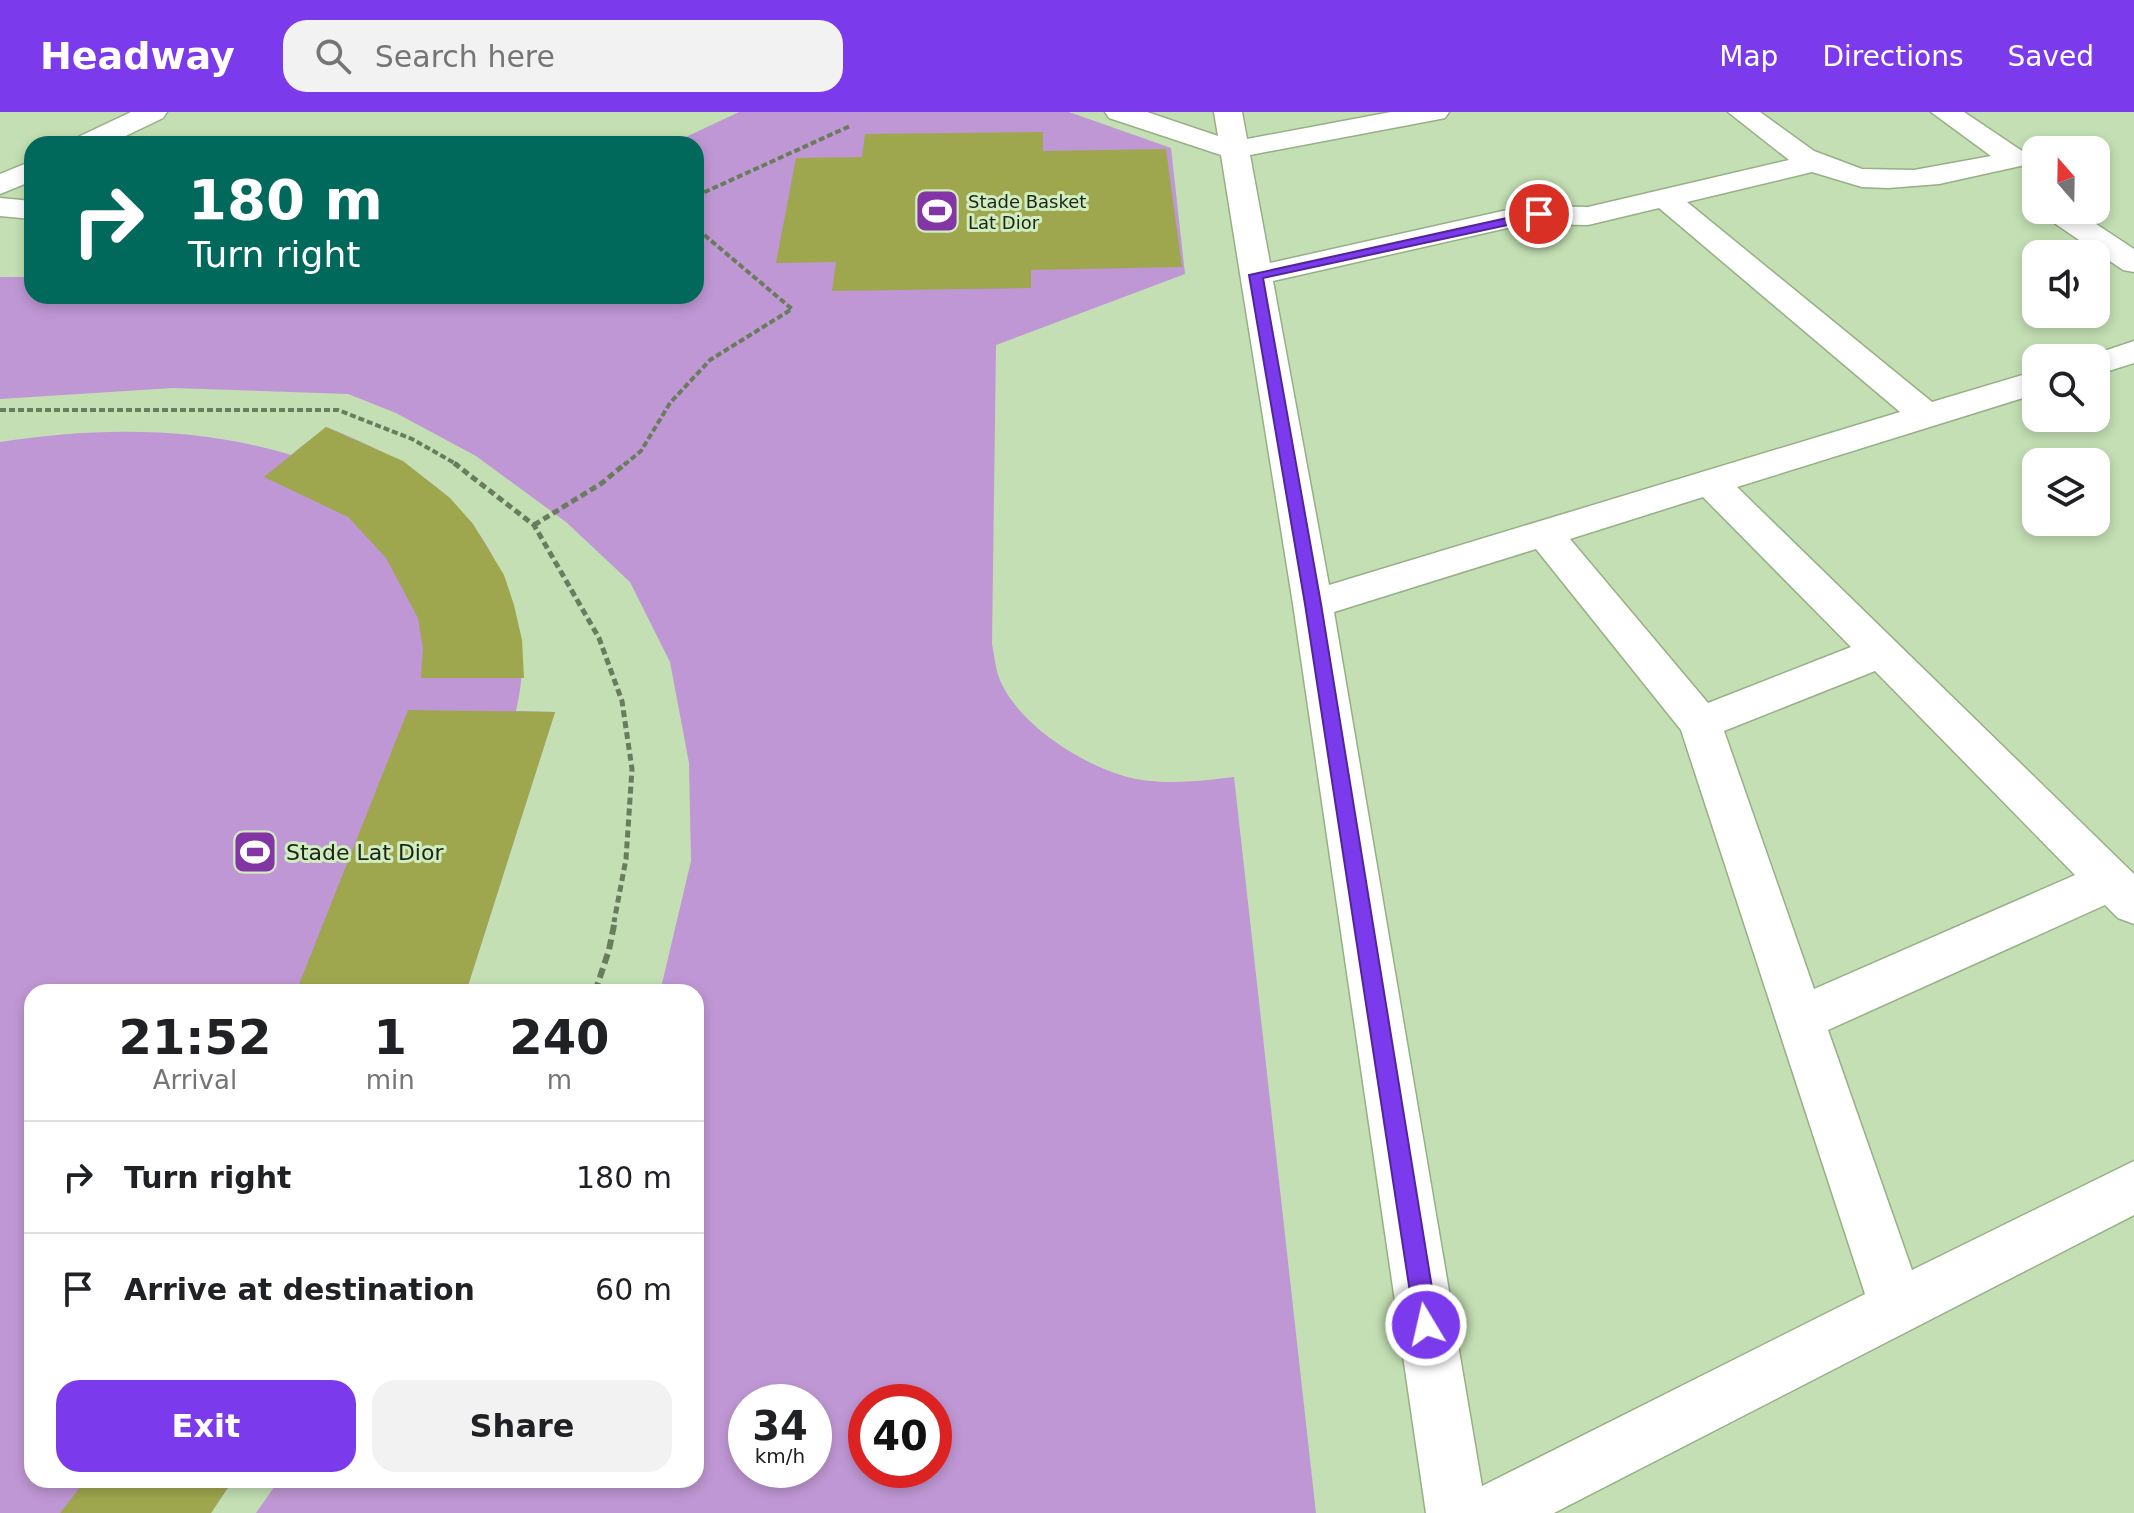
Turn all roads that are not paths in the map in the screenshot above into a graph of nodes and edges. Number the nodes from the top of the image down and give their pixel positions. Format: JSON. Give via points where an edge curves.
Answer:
{"nodes":[{"id":1,"x":153,"y":112,"type":"edge"},
{"id":2,"x":1119,"y":112,"type":"edge"},
{"id":3,"x":1435,"y":112,"type":"edge"},
{"id":4,"x":1742,"y":112,"type":"edge"},
{"id":5,"x":1945,"y":112,"type":"edge"},
{"id":6,"x":1230,"y":131,"type":"edge"},
{"id":7,"x":103,"y":136,"type":"edge"},
{"id":8,"x":1814,"y":163,"type":"junction"},
{"id":9,"x":1988,"y":165,"type":"junction"},
{"id":10,"x":24,"y":174,"type":"edge"},
{"id":11,"x":0,"y":185,"type":"edge"},
{"id":12,"x":2022,"y":188,"type":"edge"},
{"id":13,"x":1666,"y":199,"type":"junction"},
{"id":14,"x":0,"y":207,"type":"edge"},
{"id":15,"x":24,"y":209,"type":"edge"},
{"id":16,"x":2076,"y":224,"type":"edge"},
{"id":17,"x":2134,"y":263,"type":"edge"},
{"id":18,"x":1256,"y":275,"type":"junction"},
{"id":19,"x":2134,"y":352,"type":"edge"},
{"id":20,"x":2110,"y":360,"type":"edge"},
{"id":21,"x":2022,"y":386,"type":"edge"},
{"id":22,"x":1927,"y":416,"type":"junction"},
{"id":23,"x":1710,"y":482,"type":"junction"},
{"id":24,"x":1544,"y":533,"type":"junction"},
{"id":25,"x":1313,"y":604,"type":"junction"},
{"id":26,"x":1881,"y":652,"type":"junction"},
{"id":27,"x":1700,"y":723,"type":"junction"},
{"id":28,"x":2122,"y":893,"type":"edge"},
{"id":29,"x":1800,"y":1019,"type":"junction"},
{"id":30,"x":2134,"y":1187,"type":"edge"},
{"id":31,"x":1897,"y":1307,"type":"junction"},
{"id":32,"x":1456,"y":1513,"type":"edge"},
{"id":33,"x":1491,"y":1513,"type":"edge"}],
"edges":[{"from":1,"to":7,"type":"street"},
{"from":2,"to":6,"type":"street"},
{"from":3,"to":6,"type":"street"},
{"from":4,"to":8,"type":"street"},
{"from":5,"to":9,"type":"street","via":[[2015,159]]},
{"from":6,"to":18,"type":"street"},
{"from":8,"to":9,"type":"street","via":[[1892,180]]},
{"from":8,"to":13,"type":"street"},
{"from":9,"to":12,"type":"street"},
{"from":10,"to":11,"type":"street"},
{"from":13,"to":18,"type":"street","via":[[1588,216],[1525,215]]},
{"from":13,"to":22,"type":"street"},
{"from":14,"to":15,"type":"street"},
{"from":16,"to":17,"type":"street"},
{"from":18,"to":25,"type":"street"},
{"from":19,"to":20,"type":"street"},
{"from":21,"to":22,"type":"street"},
{"from":22,"to":23,"type":"street"},
{"from":23,"to":24,"type":"street"},
{"from":23,"to":26,"type":"street"},
{"from":24,"to":25,"type":"street"},
{"from":24,"to":27,"type":"street"},
{"from":25,"to":32,"type":"street"},
{"from":26,"to":27,"type":"street"},
{"from":26,"to":28,"type":"street"},
{"from":27,"to":29,"type":"street"},
{"from":28,"to":29,"type":"street"},
{"from":29,"to":31,"type":"street"},
{"from":30,"to":31,"type":"street"},
{"from":31,"to":33,"type":"street"}]}
